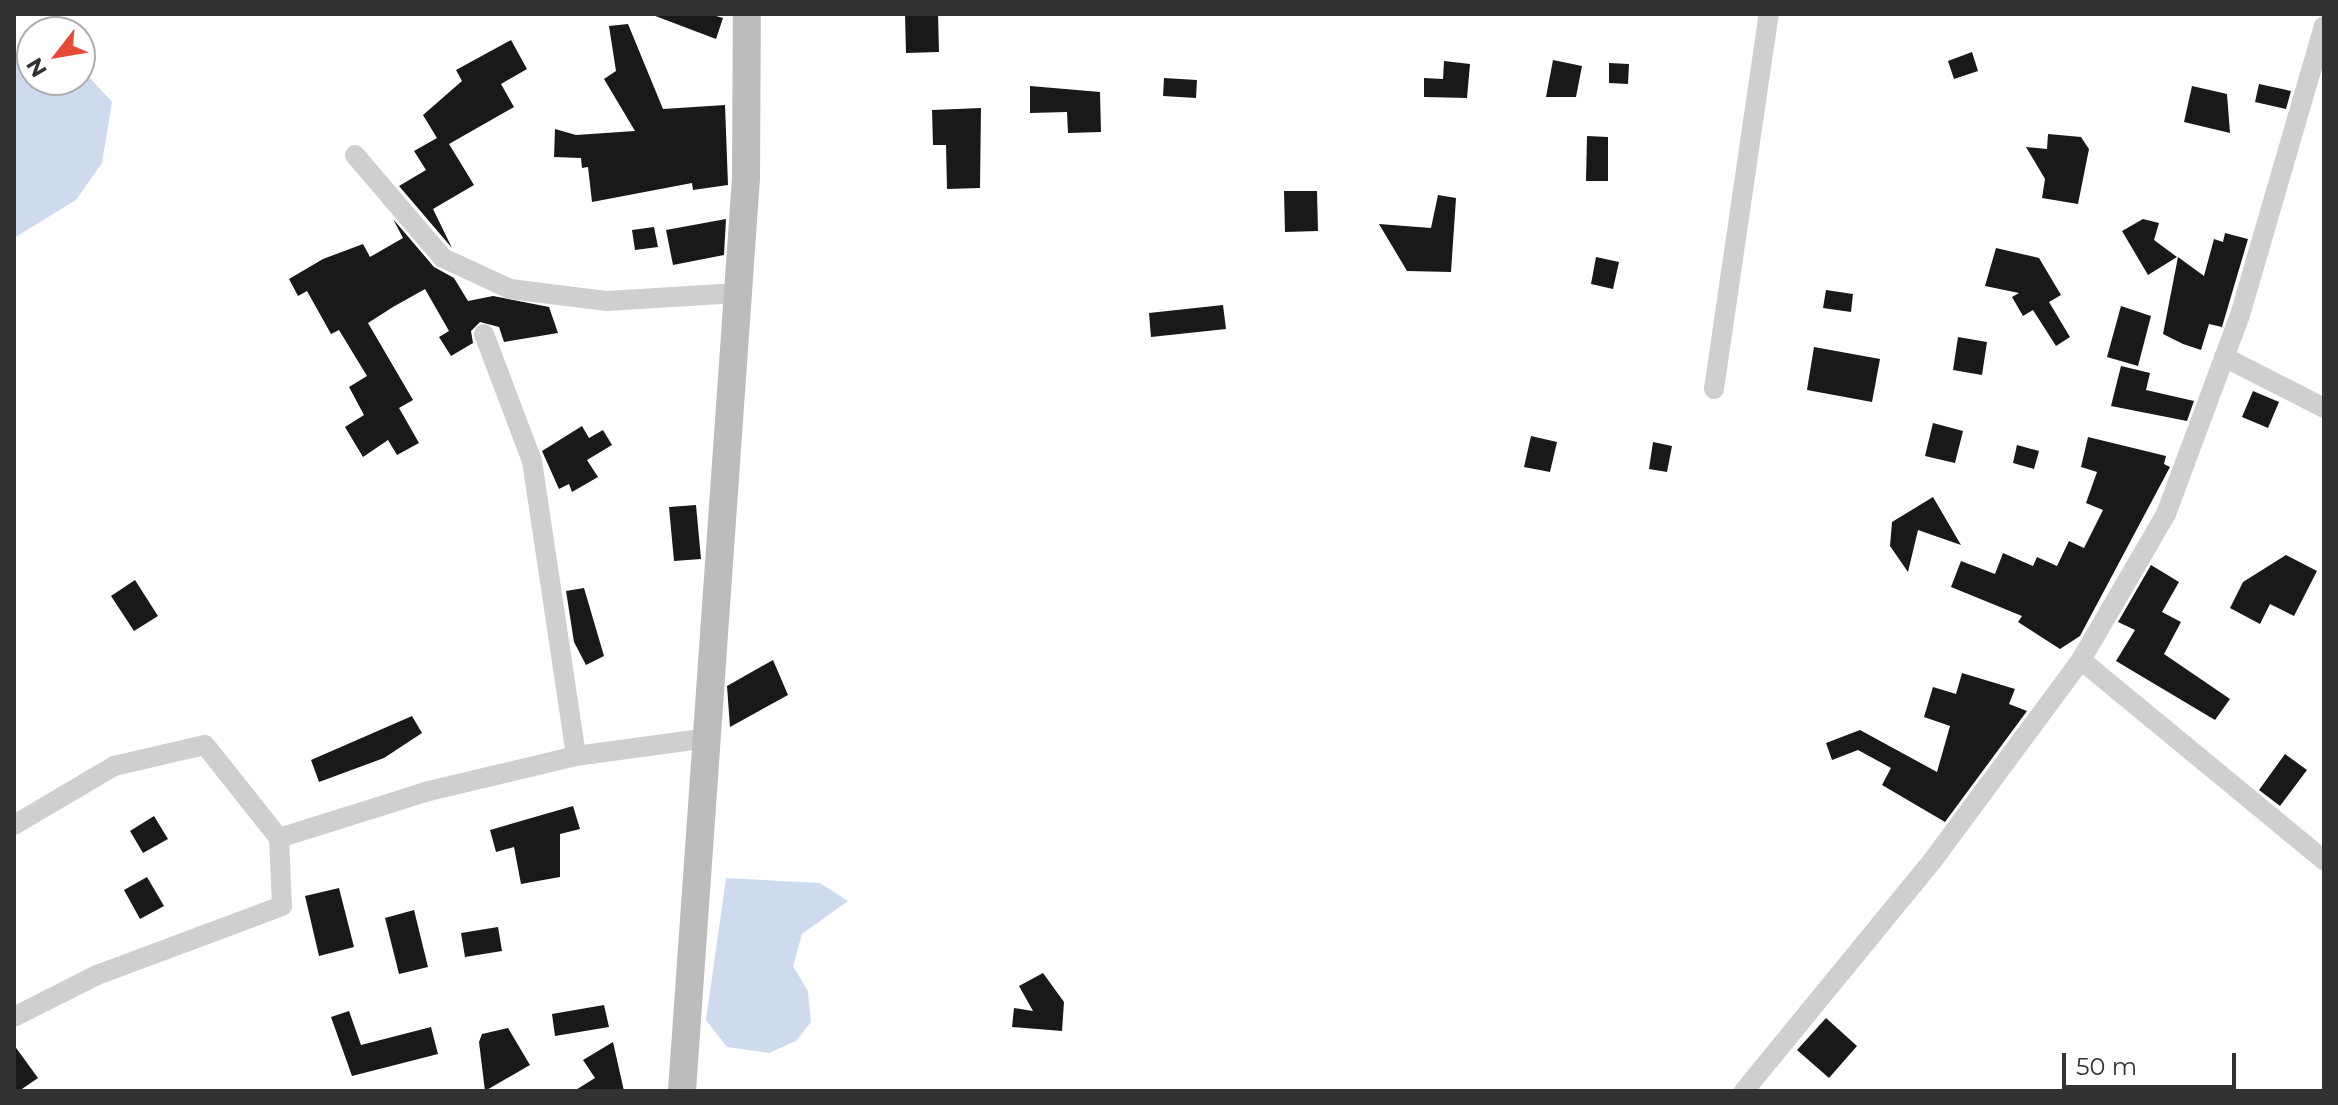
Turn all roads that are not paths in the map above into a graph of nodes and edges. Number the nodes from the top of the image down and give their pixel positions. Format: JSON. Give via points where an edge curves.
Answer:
{"nodes":[{"id":1,"x":747,"y":14,"type":"edge"},
{"id":2,"x":1769,"y":14,"type":"edge"},
{"id":3,"x":2324,"y":26,"type":"edge"},
{"id":4,"x":355,"y":155,"type":"dead end"},
{"id":5,"x":738,"y":293,"type":"junction"},
{"id":6,"x":484,"y":334,"type":"dead end"},
{"id":7,"x":2224,"y":357,"type":"junction"},
{"id":8,"x":1714,"y":389,"type":"dead end"},
{"id":9,"x":2324,"y":408,"type":"edge"},
{"id":10,"x":2081,"y":660,"type":"junction"},
{"id":11,"x":707,"y":738,"type":"junction"},
{"id":12,"x":576,"y":756,"type":"junction"},
{"id":13,"x":14,"y":825,"type":"edge"},
{"id":14,"x":279,"y":838,"type":"junction"},
{"id":15,"x":2324,"y":860,"type":"edge"},
{"id":16,"x":14,"y":1017,"type":"edge"},
{"id":17,"x":682,"y":1091,"type":"edge"},
{"id":18,"x":1744,"y":1091,"type":"edge"}],
"edges":[{"from":1,"to":5,"type":"street"},
{"from":2,"to":8,"type":"street"},
{"from":3,"to":7,"type":"street"},
{"from":4,"to":5,"type":"street","via":[[443,258],[510,289],[607,301]]},
{"from":5,"to":11,"type":"street"},
{"from":6,"to":12,"type":"street","via":[[532,461]]},
{"from":7,"to":9,"type":"street"},
{"from":7,"to":10,"type":"street","via":[[2166,514]]},
{"from":10,"to":15,"type":"street"},
{"from":10,"to":18,"type":"street","via":[[1933,860]]},
{"from":11,"to":12,"type":"street"},
{"from":11,"to":17,"type":"street"},
{"from":12,"to":14,"type":"street","via":[[429,791]]},
{"from":13,"to":14,"type":"street","via":[[114,766],[205,745]]},
{"from":14,"to":16,"type":"street","via":[[282,906],[97,975]]}]}
